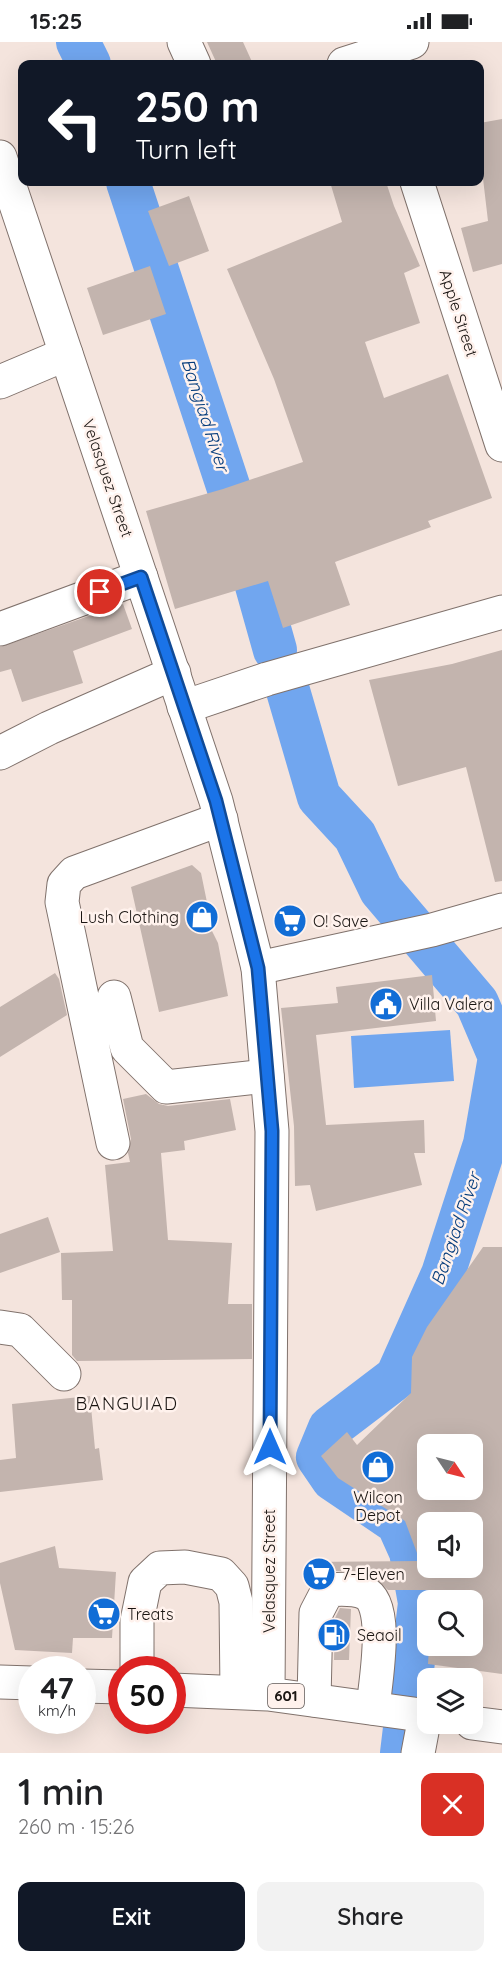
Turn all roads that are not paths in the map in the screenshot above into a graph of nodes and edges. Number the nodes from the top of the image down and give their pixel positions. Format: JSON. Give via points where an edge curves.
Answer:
{"nodes":[{"id":1,"x":184,"y":42,"type":"edge"},
{"id":2,"x":412,"y":42,"type":"edge"},
{"id":3,"x":375,"y":53,"type":"edge"},
{"id":4,"x":192,"y":60,"type":"edge"},
{"id":5,"x":355,"y":60,"type":"edge"},
{"id":6,"x":0,"y":157,"type":"edge"},
{"id":7,"x":418,"y":186,"type":"edge"},
{"id":8,"x":66,"y":354,"type":"junction"},
{"id":9,"x":0,"y":381,"type":"edge"},
{"id":10,"x":502,"y":445,"type":"edge"},
{"id":11,"x":141,"y":577,"type":"junction"},
{"id":12,"x":502,"y":612,"type":"edge"},
{"id":13,"x":0,"y":629,"type":"edge"},
{"id":14,"x":174,"y":673,"type":"junction"},
{"id":15,"x":184,"y":707,"type":"junction"},
{"id":16,"x":0,"y":753,"type":"edge"},
{"id":17,"x":221,"y":819,"type":"junction"},
{"id":18,"x":502,"y":910,"type":"edge"},
{"id":19,"x":258,"y":968,"type":"junction"},
{"id":20,"x":114,"y":997,"type":"dead end"},
{"id":21,"x":267,"y":1076,"type":"junction"},
{"id":22,"x":113,"y":1143,"type":"dead end"},
{"id":23,"x":0,"y":1327,"type":"edge"},
{"id":24,"x":64,"y":1374,"type":"dead end"},
{"id":25,"x":137,"y":1656,"type":"edge"},
{"id":26,"x":0,"y":1682,"type":"edge"},
{"id":27,"x":18,"y":1683,"type":"edge"},
{"id":28,"x":186,"y":1691,"type":"edge"},
{"id":29,"x":252,"y":1693,"type":"junction"},
{"id":30,"x":314,"y":1700,"type":"junction"},
{"id":31,"x":408,"y":1713,"type":"edge"},
{"id":32,"x":483,"y":1724,"type":"edge"},
{"id":33,"x":502,"y":1727,"type":"edge"},
{"id":34,"x":418,"y":1753,"type":"edge"}],
"edges":[{"from":1,"to":4,"type":"main road"},
{"from":2,"to":3,"type":"main road"},
{"from":3,"to":5,"type":"main road"},
{"from":6,"to":8,"type":"main road","name":"Velasquez Street"},
{"from":7,"to":10,"type":"main road","name":"Apple Street"},
{"from":8,"to":9,"type":"main road"},
{"from":8,"to":11,"type":"main road","name":"Velasquez Street"},
{"from":11,"to":13,"type":"main road"},
{"from":11,"to":14,"type":"main road","name":"Velasquez Street"},
{"from":12,"to":15,"type":"main road","via":[[267,679]]},
{"from":14,"to":15,"type":"main road","name":"Velasquez Street"},
{"from":14,"to":16,"type":"main road"},
{"from":15,"to":17,"type":"main road","name":"Velasquez Street"},
{"from":17,"to":19,"type":"main road","name":"Velasquez Street"},
{"from":17,"to":22,"type":"main road","via":[[74,873],[64,884],[62,902]]},
{"from":18,"to":19,"type":"main road"},
{"from":19,"to":21,"type":"main road","name":"Velasquez Street"},
{"from":20,"to":21,"type":"main road","via":[[127,1048],[166,1087]]},
{"from":21,"to":29,"type":"main road","name":"Velasquez Street","via":[[272,1131]]},
{"from":23,"to":24,"type":"main road","via":[[20,1330]]},
{"from":25,"to":29,"type":"main road","via":[[137,1621],[146,1582],[160,1568],[221,1574],[232,1586]]},
{"from":26,"to":27,"type":"main road"},
{"from":28,"to":29,"type":"main road","number":"601"},
{"from":29,"to":30,"type":"main road","number":"601"},
{"from":30,"to":31,"type":"main road","number":"601"},
{"from":30,"to":31,"type":"main road","via":[[316,1613],[328,1590],[346,1589],[365,1593],[375,1601]]},
{"from":31,"to":34,"type":"main road"},
{"from":32,"to":33,"type":"main road"}]}
